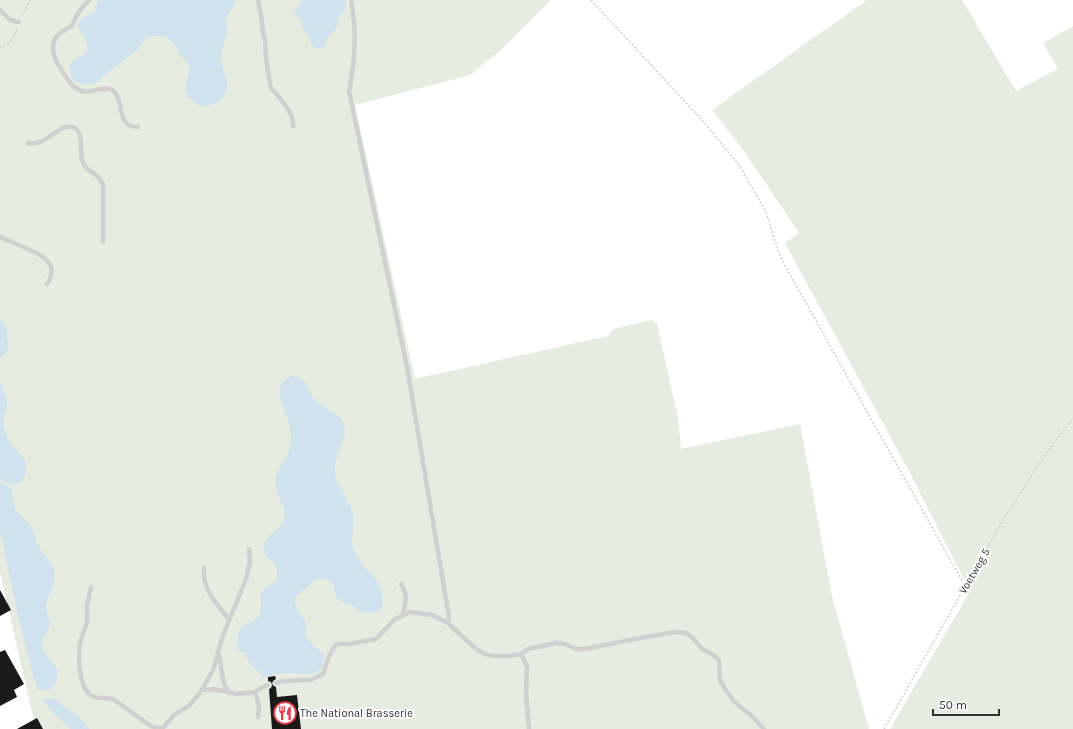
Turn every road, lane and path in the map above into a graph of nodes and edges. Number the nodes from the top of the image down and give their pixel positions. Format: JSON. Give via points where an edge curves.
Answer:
{"nodes":[{"id":1,"x":89,"y":0,"type":"edge"},
{"id":2,"x":258,"y":0,"type":"edge"},
{"id":3,"x":351,"y":0,"type":"edge"},
{"id":4,"x":591,"y":0,"type":"edge"},
{"id":5,"x":0,"y":10,"type":"edge"},
{"id":6,"x":19,"y":22,"type":"dead end"},
{"id":7,"x":294,"y":126,"type":"dead end"},
{"id":8,"x":138,"y":127,"type":"dead end"},
{"id":9,"x":28,"y":143,"type":"dead end"},
{"id":10,"x":0,"y":236,"type":"edge"},
{"id":11,"x":103,"y":242,"type":"dead end"},
{"id":12,"x":47,"y":284,"type":"dead end"},
{"id":13,"x":1073,"y":418,"type":"edge"},
{"id":14,"x":249,"y":549,"type":"dead end"},
{"id":15,"x":204,"y":568,"type":"dead end"},
{"id":16,"x":401,"y":584,"type":"dead end"},
{"id":17,"x":965,"y":586,"type":"junction"},
{"id":18,"x":91,"y":587,"type":"dead end"},
{"id":19,"x":403,"y":615,"type":"junction"},
{"id":20,"x":229,"y":619,"type":"junction"},
{"id":21,"x":448,"y":623,"type":"junction"},
{"id":22,"x":218,"y":653,"type":"junction"},
{"id":23,"x":521,"y":654,"type":"junction"},
{"id":24,"x":276,"y":683,"type":"dead end"},
{"id":25,"x":268,"y":685,"type":"dead end"},
{"id":26,"x":202,"y":690,"type":"junction"},
{"id":27,"x":229,"y":692,"type":"junction"},
{"id":28,"x":255,"y":692,"type":"junction"},
{"id":29,"x":258,"y":717,"type":"dead end"},
{"id":30,"x":529,"y":729,"type":"edge"},
{"id":31,"x":764,"y":729,"type":"edge"},
{"id":32,"x":884,"y":729,"type":"edge"}],
"edges":[{"from":1,"to":8,"type":"lane","via":[[70,27],[58,35],[52,51],[70,84],[83,91],[112,90],[126,122],[130,126]]},
{"from":2,"to":7,"type":"lane","via":[[271,88],[287,107]]},
{"from":3,"to":21,"type":"lane","via":[[354,16],[354,68],[349,92],[408,367]]},
{"from":4,"to":17,"type":"path","via":[[702,120],[739,165],[766,212],[784,264]]},
{"from":5,"to":6,"type":"lane","via":[[10,20]]},
{"from":9,"to":11,"type":"lane","via":[[40,142],[66,126],[77,130],[81,137],[80,154],[83,165],[98,176],[103,184]]},
{"from":10,"to":12,"type":"lane","via":[[34,251],[47,261],[52,271]]},
{"from":13,"to":17,"type":"path","name":"Voetweg 5","via":[[1046,453]]},
{"from":14,"to":20,"type":"lane","via":[[250,562],[246,579]]},
{"from":15,"to":20,"type":"lane","via":[[205,584],[212,599]]},
{"from":16,"to":19,"type":"lane","via":[[406,597]]},
{"from":17,"to":32,"type":"path","name":"Voetweg 5"},
{"from":18,"to":26,"type":"lane","via":[[87,622],[80,643],[82,680],[90,695],[113,699],[151,726],[162,729],[174,715],[190,705]]},
{"from":19,"to":21,"type":"lane","via":[[410,612],[432,616]]},
{"from":19,"to":24,"type":"lane","via":[[395,619],[376,639],[336,644],[323,674],[311,680]]},
{"from":20,"to":22,"type":"lane"},
{"from":21,"to":23,"type":"lane","via":[[484,654]]},
{"from":22,"to":26,"type":"lane","via":[[213,670]]},
{"from":22,"to":27,"type":"lane","via":[[224,685]]},
{"from":23,"to":30,"type":"lane","via":[[527,666]]},
{"from":23,"to":31,"type":"lane","via":[[528,649],[557,643],[585,649],[683,632],[690,635],[702,649],[718,658],[720,680],[725,689],[734,702],[751,714]]},
{"from":25,"to":28,"type":"lane"},
{"from":26,"to":27,"type":"lane"},
{"from":27,"to":28,"type":"lane"},
{"from":28,"to":29,"type":"lane","via":[[259,706]]}]}
